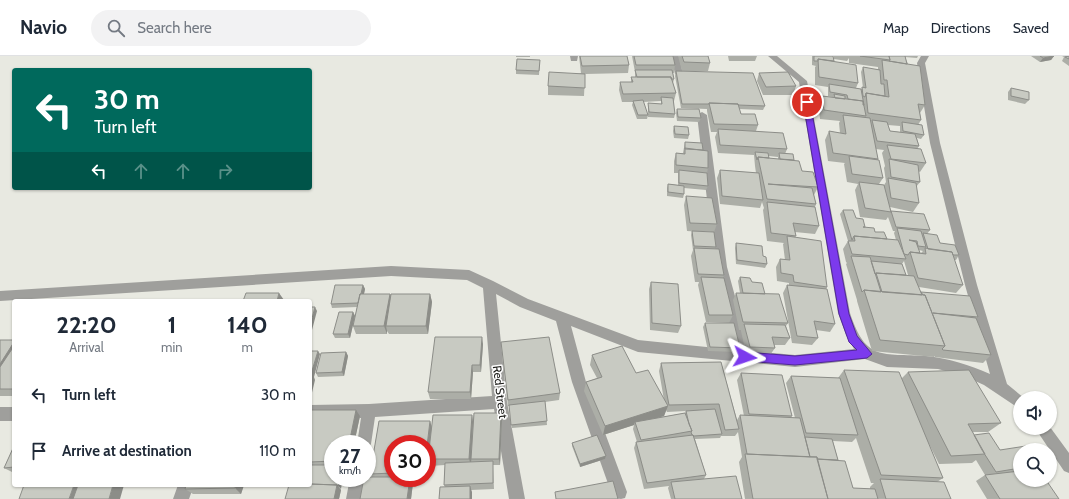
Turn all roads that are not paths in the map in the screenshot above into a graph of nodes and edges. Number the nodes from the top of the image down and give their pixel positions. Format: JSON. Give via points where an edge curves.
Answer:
{"nodes":[{"id":1,"x":675,"y":56,"type":"edge"},
{"id":2,"x":772,"y":56,"type":"edge"},
{"id":3,"x":925,"y":56,"type":"edge"},
{"id":4,"x":785,"y":59,"type":"edge"},
{"id":5,"x":679,"y":74,"type":"edge"},
{"id":6,"x":702,"y":115,"type":"edge"},
{"id":7,"x":489,"y":284,"type":"junction"},
{"id":8,"x":0,"y":296,"type":"edge"},
{"id":9,"x":562,"y":318,"type":"junction"},
{"id":10,"x":867,"y":354,"type":"junction"},
{"id":11,"x":745,"y":357,"type":"junction"},
{"id":12,"x":884,"y":360,"type":"junction"},
{"id":13,"x":890,"y":375,"type":"edge"},
{"id":14,"x":1001,"y":387,"type":"junction"},
{"id":15,"x":1013,"y":397,"type":"edge"},
{"id":16,"x":500,"y":402,"type":"junction"},
{"id":17,"x":369,"y":411,"type":"junction"},
{"id":18,"x":312,"y":412,"type":"edge"},
{"id":19,"x":0,"y":414,"type":"edge"},
{"id":20,"x":12,"y":414,"type":"edge"},
{"id":21,"x":365,"y":435,"type":"edge"},
{"id":22,"x":1047,"y":435,"type":"edge"},
{"id":23,"x":1069,"y":466,"type":"edge"},
{"id":24,"x":185,"y":487,"type":"edge"},
{"id":25,"x":356,"y":487,"type":"edge"},
{"id":26,"x":619,"y":492,"type":"dead end"},
{"id":27,"x":181,"y":499,"type":"edge"},
{"id":28,"x":354,"y":499,"type":"edge"},
{"id":29,"x":516,"y":499,"type":"edge"}],
"edges":[{"from":1,"to":5,"type":"street"},
{"from":2,"to":4,"type":"street"},
{"from":3,"to":14,"type":"street","via":[[921,63],[935,143],[971,285]]},
{"from":4,"to":10,"type":"street","via":[[803,81],[844,314],[853,339]]},
{"from":6,"to":11,"type":"street","via":[[721,267]]},
{"from":7,"to":8,"type":"street","via":[[469,275],[391,271]]},
{"from":7,"to":9,"type":"street","via":[[524,303]]},
{"from":7,"to":16,"type":"street","name":"Red Street"},
{"from":9,"to":11,"type":"street","via":[[638,346]]},
{"from":9,"to":26,"type":"street","via":[[579,382]]},
{"from":10,"to":11,"type":"street","via":[[795,361]]},
{"from":10,"to":12,"type":"street"},
{"from":12,"to":13,"type":"street"},
{"from":12,"to":14,"type":"street","via":[[928,362],[968,371]]},
{"from":14,"to":15,"type":"street"},
{"from":16,"to":17,"type":"street"},
{"from":16,"to":29,"type":"street","name":"Red Street"},
{"from":17,"to":18,"type":"street"},
{"from":17,"to":21,"type":"street"},
{"from":19,"to":20,"type":"street"},
{"from":22,"to":23,"type":"street"},
{"from":24,"to":27,"type":"street"},
{"from":25,"to":28,"type":"street"}]}
